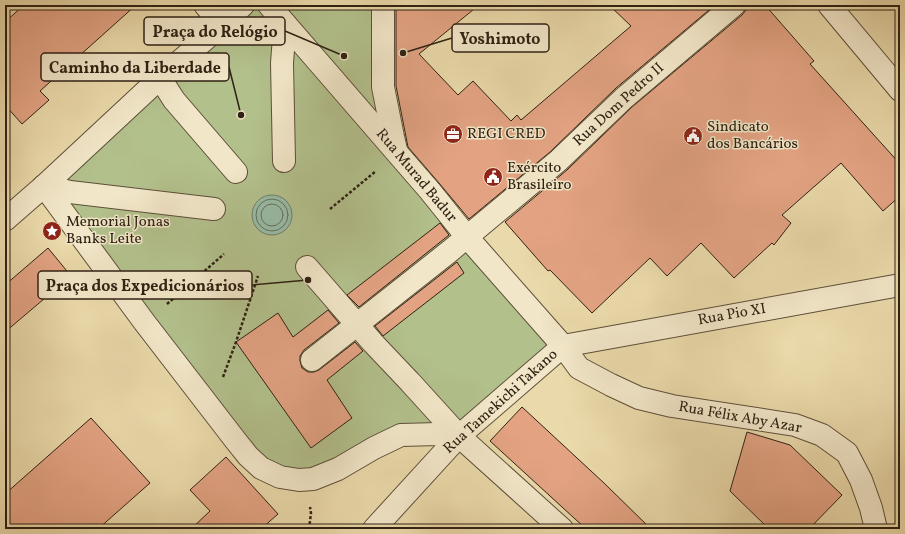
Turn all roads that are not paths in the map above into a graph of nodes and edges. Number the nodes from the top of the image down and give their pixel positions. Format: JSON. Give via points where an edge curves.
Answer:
{"nodes":[{"id":1,"x":243,"y":5,"type":"edge"},
{"id":2,"x":269,"y":5,"type":"edge"},
{"id":3,"x":382,"y":5,"type":"edge"},
{"id":4,"x":734,"y":5,"type":"edge"},
{"id":5,"x":829,"y":5,"type":"edge"},
{"id":6,"x":208,"y":6,"type":"edge"},
{"id":7,"x":285,"y":24,"type":"junction"},
{"id":8,"x":222,"y":25,"type":"junction"},
{"id":9,"x":160,"y":78,"type":"junction"},
{"id":10,"x":900,"y":90,"type":"edge"},
{"id":11,"x":397,"y":152,"type":"junction"},
{"id":12,"x":284,"y":161,"type":"dead end"},
{"id":13,"x":236,"y":172,"type":"dead end"},
{"id":14,"x":44,"y":186,"type":"junction"},
{"id":15,"x":214,"y":209,"type":"dead end"},
{"id":16,"x":5,"y":220,"type":"edge"},
{"id":17,"x":467,"y":237,"type":"junction"},
{"id":18,"x":307,"y":267,"type":"dead end"},
{"id":19,"x":900,"y":285,"type":"edge"},
{"id":20,"x":356,"y":324,"type":"junction"},
{"id":21,"x":563,"y":346,"type":"junction"},
{"id":22,"x":312,"y":360,"type":"dead end"},
{"id":23,"x":459,"y":436,"type":"junction"},
{"id":24,"x":374,"y":529,"type":"edge"},
{"id":25,"x":562,"y":529,"type":"edge"},
{"id":26,"x":876,"y":529,"type":"edge"}],
"edges":[{"from":1,"to":8,"type":"street"},
{"from":2,"to":7,"type":"street","name":"Rua Murad Badur"},
{"from":3,"to":11,"type":"street","via":[[383,86]]},
{"from":4,"to":17,"type":"street","name":"Rua Dom Pedro II","via":[[624,98],[558,161]]},
{"from":5,"to":10,"type":"street"},
{"from":6,"to":8,"type":"street"},
{"from":7,"to":11,"type":"street","name":"Rua Murad Badur"},
{"from":7,"to":12,"type":"street","via":[[282,63]]},
{"from":8,"to":9,"type":"street"},
{"from":9,"to":13,"type":"street","via":[[174,100]]},
{"from":9,"to":14,"type":"street"},
{"from":11,"to":17,"type":"street","name":"Rua Murad Badur"},
{"from":14,"to":15,"type":"street"},
{"from":14,"to":16,"type":"street"},
{"from":14,"to":23,"type":"street","via":[[145,323],[248,456],[261,468],[280,477],[313,479],[338,469],[401,435]]},
{"from":17,"to":20,"type":"street","name":"Rua Dom Pedro II"},
{"from":17,"to":21,"type":"street","name":"Rua Murad Badur"},
{"from":18,"to":20,"type":"street"},
{"from":19,"to":21,"type":"street","name":"Rua Pio XI"},
{"from":20,"to":22,"type":"street","name":"Rua Dom Pedro II"},
{"from":20,"to":23,"type":"street"},
{"from":21,"to":23,"type":"street","name":"Rua Tamekichi Takano"},
{"from":21,"to":26,"type":"street","name":"Rua Félix Aby Azar","via":[[579,368],[639,398],[672,406],[795,425],[822,435],[847,453],[862,480]]},
{"from":23,"to":24,"type":"street","name":"Rua Tamekichi Takano"},
{"from":23,"to":25,"type":"street"}]}
